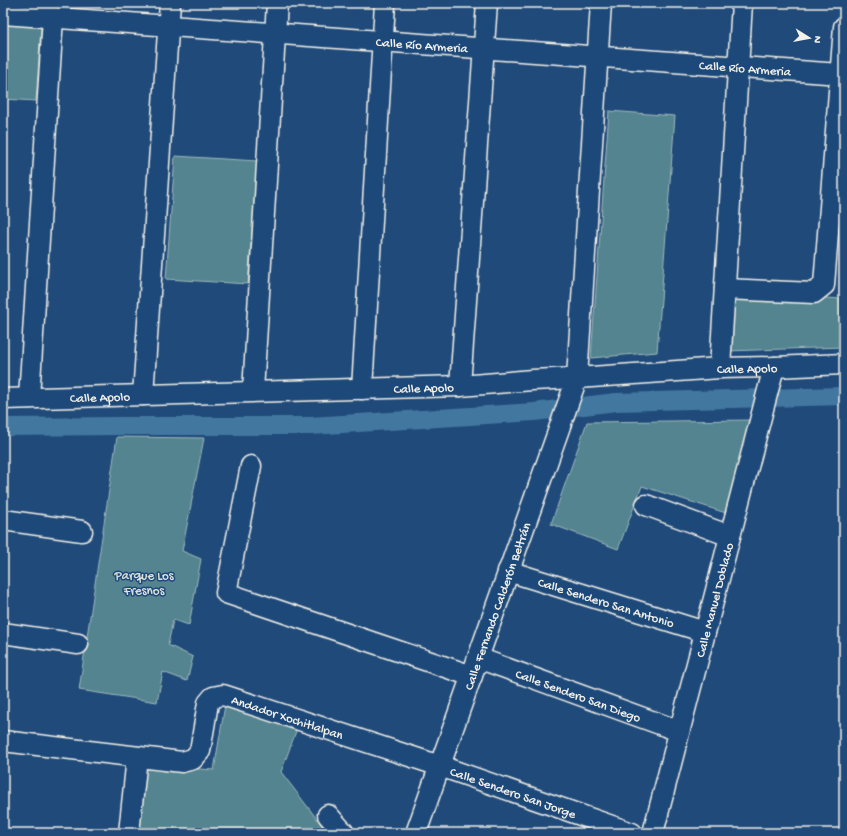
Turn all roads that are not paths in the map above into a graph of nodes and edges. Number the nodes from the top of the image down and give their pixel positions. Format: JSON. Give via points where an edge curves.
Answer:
{"nodes":[{"id":1,"x":170,"y":3,"type":"edge"},
{"id":2,"x":277,"y":3,"type":"edge"},
{"id":3,"x":385,"y":3,"type":"edge"},
{"id":4,"x":487,"y":3,"type":"edge"},
{"id":5,"x":601,"y":3,"type":"edge"},
{"id":6,"x":742,"y":3,"type":"edge"},
{"id":7,"x":3,"y":14,"type":"edge"},
{"id":8,"x":53,"y":17,"type":"junction"},
{"id":9,"x":168,"y":26,"type":"junction"},
{"id":10,"x":844,"y":27,"type":"edge"},
{"id":11,"x":275,"y":34,"type":"junction"},
{"id":12,"x":382,"y":41,"type":"junction"},
{"id":13,"x":484,"y":48,"type":"junction"},
{"id":14,"x":597,"y":56,"type":"junction"},
{"id":15,"x":738,"y":67,"type":"junction"},
{"id":16,"x":840,"y":74,"type":"junction"},
{"id":17,"x":725,"y":289,"type":"junction"},
{"id":18,"x":844,"y":364,"type":"edge"},
{"id":19,"x":720,"y":368,"type":"junction"},
{"id":20,"x":772,"y":376,"type":"junction"},
{"id":21,"x":460,"y":386,"type":"junction"},
{"id":22,"x":574,"y":387,"type":"junction"},
{"id":23,"x":362,"y":389,"type":"junction"},
{"id":24,"x":253,"y":391,"type":"junction"},
{"id":25,"x":143,"y":395,"type":"junction"},
{"id":26,"x":3,"y":398,"type":"edge"},
{"id":27,"x":29,"y":398,"type":"junction"},
{"id":28,"x":251,"y":466,"type":"dead end"},
{"id":29,"x":646,"y":505,"type":"dead end"},
{"id":30,"x":3,"y":520,"type":"edge"},
{"id":31,"x":82,"y":531,"type":"dead end"},
{"id":32,"x":730,"y":536,"type":"junction"},
{"id":33,"x":508,"y":571,"type":"junction"},
{"id":34,"x":705,"y":632,"type":"junction"},
{"id":35,"x":3,"y":633,"type":"edge"},
{"id":36,"x":78,"y":644,"type":"dead end"},
{"id":37,"x":475,"y":667,"type":"junction"},
{"id":38,"x":679,"y":731,"type":"junction"},
{"id":39,"x":6,"y":746,"type":"edge"},
{"id":40,"x":137,"y":757,"type":"junction"},
{"id":41,"x":440,"y":766,"type":"junction"},
{"id":42,"x":328,"y":815,"type":"dead end"},
{"id":43,"x":129,"y":833,"type":"edge"},
{"id":44,"x":344,"y":833,"type":"edge"},
{"id":45,"x":416,"y":833,"type":"edge"},
{"id":46,"x":632,"y":833,"type":"edge"},
{"id":47,"x":653,"y":833,"type":"edge"}],
"edges":[{"from":1,"to":9,"type":"street"},
{"from":2,"to":11,"type":"street"},
{"from":3,"to":12,"type":"street"},
{"from":4,"to":13,"type":"street"},
{"from":5,"to":14,"type":"street","name":"Calle Fernando Calderón Beltrán"},
{"from":6,"to":15,"type":"street"},
{"from":7,"to":8,"type":"street","name":"Calle Río Armeria"},
{"from":8,"to":9,"type":"street","name":"Calle Río Armeria"},
{"from":8,"to":27,"type":"street"},
{"from":9,"to":11,"type":"street","name":"Calle Río Armeria"},
{"from":9,"to":25,"type":"street"},
{"from":10,"to":16,"type":"street"},
{"from":11,"to":12,"type":"street","name":"Calle Río Armeria"},
{"from":11,"to":24,"type":"street"},
{"from":12,"to":13,"type":"street","name":"Calle Río Armeria"},
{"from":12,"to":23,"type":"street"},
{"from":13,"to":14,"type":"street","name":"Calle Río Armeria"},
{"from":13,"to":21,"type":"street"},
{"from":14,"to":15,"type":"street","name":"Calle Río Armeria"},
{"from":14,"to":22,"type":"street","name":"Calle Fernando Calderón Beltrán"},
{"from":15,"to":16,"type":"street","name":"Calle Río Armeria"},
{"from":15,"to":17,"type":"street"},
{"from":16,"to":17,"type":"street","via":[[824,285],[814,293]]},
{"from":17,"to":19,"type":"street"},
{"from":18,"to":20,"type":"street","name":"Calle Apolo"},
{"from":19,"to":20,"type":"street","name":"Calle Apolo"},
{"from":19,"to":22,"type":"street","name":"Calle Apolo"},
{"from":20,"to":32,"type":"street","name":"Calle Manuel Doblado"},
{"from":21,"to":22,"type":"street","name":"Calle Apolo","via":[[532,380]]},
{"from":21,"to":23,"type":"street","name":"Calle Apolo"},
{"from":22,"to":33,"type":"street","name":"Calle Fernando Calderón Beltrán"},
{"from":23,"to":24,"type":"street","name":"Calle Apolo"},
{"from":24,"to":25,"type":"street","name":"Calle Apolo"},
{"from":25,"to":27,"type":"street","name":"Calle Apolo"},
{"from":26,"to":27,"type":"street","name":"Calle Apolo"},
{"from":28,"to":37,"type":"street","name":"Calle Sendero San Diego","via":[[226,593]]},
{"from":29,"to":32,"type":"street"},
{"from":30,"to":31,"type":"street"},
{"from":32,"to":34,"type":"street","name":"Calle Manuel Doblado"},
{"from":33,"to":34,"type":"street","name":"Calle Sendero San Antonio"},
{"from":33,"to":37,"type":"street","name":"Calle Fernando Calderón Beltrán"},
{"from":34,"to":38,"type":"street","name":"Calle Manuel Doblado"},
{"from":35,"to":36,"type":"street"},
{"from":37,"to":38,"type":"street","name":"Calle Sendero San Diego"},
{"from":37,"to":41,"type":"street","name":"Calle Fernando Calderón Beltrán"},
{"from":38,"to":47,"type":"street","name":"Calle Manuel Doblado"},
{"from":39,"to":40,"type":"street","name":"Andador Xochitlalpan"},
{"from":40,"to":41,"type":"street","name":"Andador Xochitlalpan","via":[[182,762],[194,759],[200,751],[208,703],[214,696],[223,695]]},
{"from":40,"to":43,"type":"street"},
{"from":41,"to":45,"type":"street","name":"Calle Fernando Calderón Beltrán"},
{"from":41,"to":46,"type":"street","name":"Calle Sendero San Jorge"},
{"from":42,"to":44,"type":"street"}]}
